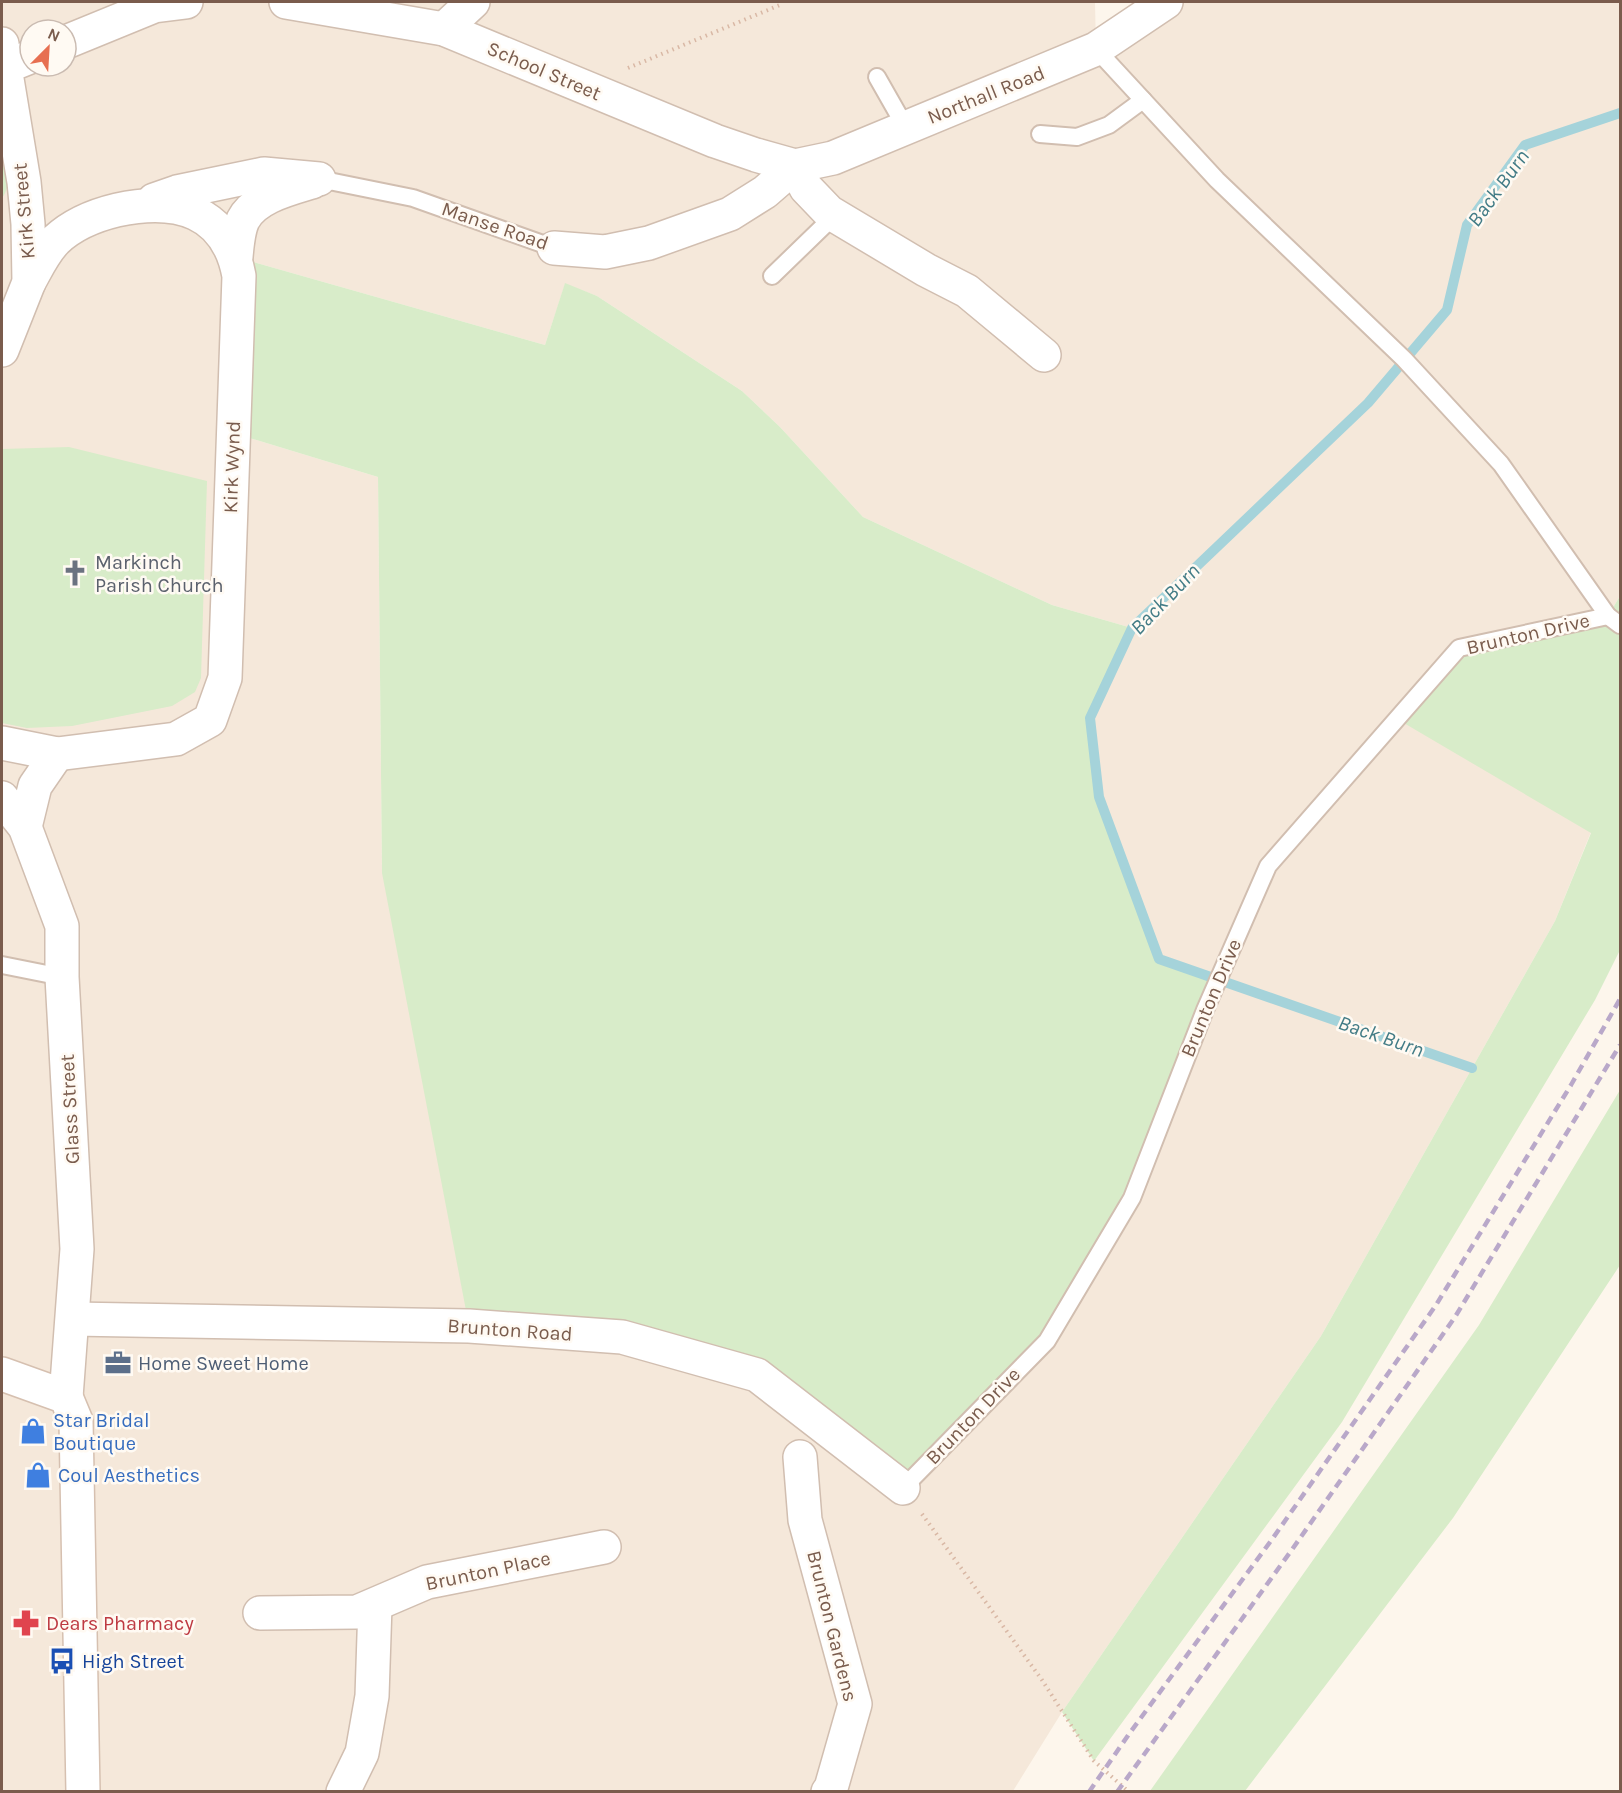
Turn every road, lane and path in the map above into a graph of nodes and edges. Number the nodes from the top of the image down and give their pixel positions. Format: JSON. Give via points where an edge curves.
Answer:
{"nodes":[{"id":1,"x":186,"y":2,"type":"edge"},
{"id":2,"x":286,"y":2,"type":"edge"},
{"id":3,"x":473,"y":2,"type":"edge"},
{"id":4,"x":1166,"y":2,"type":"edge"},
{"id":5,"x":780,"y":5,"type":"dead end"},
{"id":6,"x":444,"y":29,"type":"junction"},
{"id":7,"x":78,"y":37,"type":"edge"},
{"id":8,"x":1096,"y":49,"type":"junction"},
{"id":9,"x":10,"y":59,"type":"edge"},
{"id":10,"x":877,"y":77,"type":"dead end"},
{"id":11,"x":584,"y":87,"type":"junction"},
{"id":12,"x":1143,"y":100,"type":"junction"},
{"id":13,"x":906,"y":128,"type":"junction"},
{"id":14,"x":1040,"y":134,"type":"dead end"},
{"id":15,"x":795,"y":166,"type":"junction"},
{"id":16,"x":320,"y":179,"type":"junction"},
{"id":17,"x":123,"y":209,"type":"junction"},
{"id":18,"x":835,"y":215,"type":"junction"},
{"id":19,"x":15,"y":224,"type":"edge"},
{"id":20,"x":554,"y":248,"type":"joint"},
{"id":21,"x":236,"y":256,"type":"junction"},
{"id":22,"x":772,"y":276,"type":"dead end"},
{"id":23,"x":29,"y":282,"type":"junction"},
{"id":24,"x":2,"y":350,"type":"edge"},
{"id":25,"x":1044,"y":355,"type":"dead end"},
{"id":26,"x":1614,"y":620,"type":"edge"},
{"id":27,"x":2,"y":743,"type":"edge"},
{"id":28,"x":57,"y":754,"type":"junction"},
{"id":29,"x":2,"y":798,"type":"edge"},
{"id":30,"x":25,"y":827,"type":"junction"},
{"id":31,"x":2,"y":965,"type":"edge"},
{"id":32,"x":62,"y":977,"type":"junction"},
{"id":33,"x":74,"y":1319,"type":"junction"},
{"id":34,"x":2,"y":1374,"type":"edge"},
{"id":35,"x":66,"y":1397,"type":"junction"},
{"id":36,"x":800,"y":1457,"type":"dead end"},
{"id":37,"x":903,"y":1488,"type":"junction"},
{"id":38,"x":604,"y":1548,"type":"dead end"},
{"id":39,"x":375,"y":1605,"type":"junction"},
{"id":40,"x":260,"y":1613,"type":"dead end"},
{"id":41,"x":83,"y":1791,"type":"edge"},
{"id":42,"x":343,"y":1791,"type":"edge"},
{"id":43,"x":828,"y":1791,"type":"edge"},
{"id":44,"x":1129,"y":1791,"type":"edge"}],
"edges":[{"from":1,"to":7,"type":"street","via":[[154,6]]},
{"from":2,"to":6,"type":"street","name":"School Street"},
{"from":3,"to":6,"type":"street"},
{"from":4,"to":8,"type":"street","name":"Northall Road"},
{"from":5,"to":11,"type":"path"},
{"from":6,"to":11,"type":"street","name":"School Street"},
{"from":8,"to":12,"type":"lane"},
{"from":8,"to":13,"type":"street","name":"Northall Road"},
{"from":9,"to":19,"type":"street","name":"Kirk Street","via":[[24,182]]},
{"from":10,"to":13,"type":"lane"},
{"from":11,"to":15,"type":"street","name":"School Street","via":[[715,141]]},
{"from":12,"to":14,"type":"lane","via":[[1109,125],[1077,137]]},
{"from":12,"to":26,"type":"lane","via":[[1217,180],[1404,359],[1501,464]]},
{"from":13,"to":15,"type":"street","name":"Northall Road","via":[[833,158]]},
{"from":15,"to":18,"type":"street","via":[[806,188]]},
{"from":15,"to":20,"type":"street","name":"Manse Road","via":[[765,192],[730,214],[649,243],[605,252]]},
{"from":16,"to":17,"type":"street","name":"Manse Road","via":[[264,174],[177,192]]},
{"from":16,"to":20,"type":"lane","name":"Manse Road","via":[[413,198]]},
{"from":16,"to":21,"type":"street","via":[[254,206],[243,220]]},
{"from":17,"to":19,"type":"street","name":"Manse Road"},
{"from":17,"to":21,"type":"street","name":"Kirk Wynd","via":[[164,205],[186,208],[208,220]]},
{"from":17,"to":23,"type":"street","name":"Kirk Wynd","via":[[100,214],[57,240]]},
{"from":18,"to":22,"type":"lane"},
{"from":18,"to":25,"type":"street","via":[[967,291]]},
{"from":19,"to":23,"type":"street","name":"Kirk Street"},
{"from":21,"to":28,"type":"street","name":"Kirk Wynd","via":[[239,276],[225,678],[210,720],[177,739]]},
{"from":23,"to":24,"type":"street","name":"Kirk Street"},
{"from":26,"to":37,"type":"lane","name":"Brunton Drive","via":[[1459,648],[1268,866],[1205,1010],[1132,1198],[1047,1341]]},
{"from":27,"to":28,"type":"street","name":"Kirk Wynd"},
{"from":28,"to":30,"type":"street","via":[[35,786]]},
{"from":29,"to":30,"type":"street","name":"Glass Street"},
{"from":30,"to":32,"type":"street","name":"Glass Street","via":[[62,926]]},
{"from":31,"to":32,"type":"lane"},
{"from":32,"to":33,"type":"street","name":"Glass Street","via":[[77,1249]]},
{"from":33,"to":35,"type":"street","name":"Glass Street"},
{"from":33,"to":37,"type":"street","name":"Brunton Road","via":[[469,1326],[622,1337],[756,1375]]},
{"from":34,"to":35,"type":"street"},
{"from":35,"to":41,"type":"street","via":[[76,1421]]},
{"from":36,"to":43,"type":"street","name":"Brunton Gardens","via":[[805,1520],[855,1704]]},
{"from":37,"to":44,"type":"path","via":[[1042,1680],[1094,1761]]},
{"from":38,"to":39,"type":"street","name":"Brunton Place","via":[[427,1582]]},
{"from":39,"to":40,"type":"street","name":"Brunton Place","via":[[357,1612]]},
{"from":39,"to":42,"type":"street","via":[[370,1707],[362,1753]]}]}
